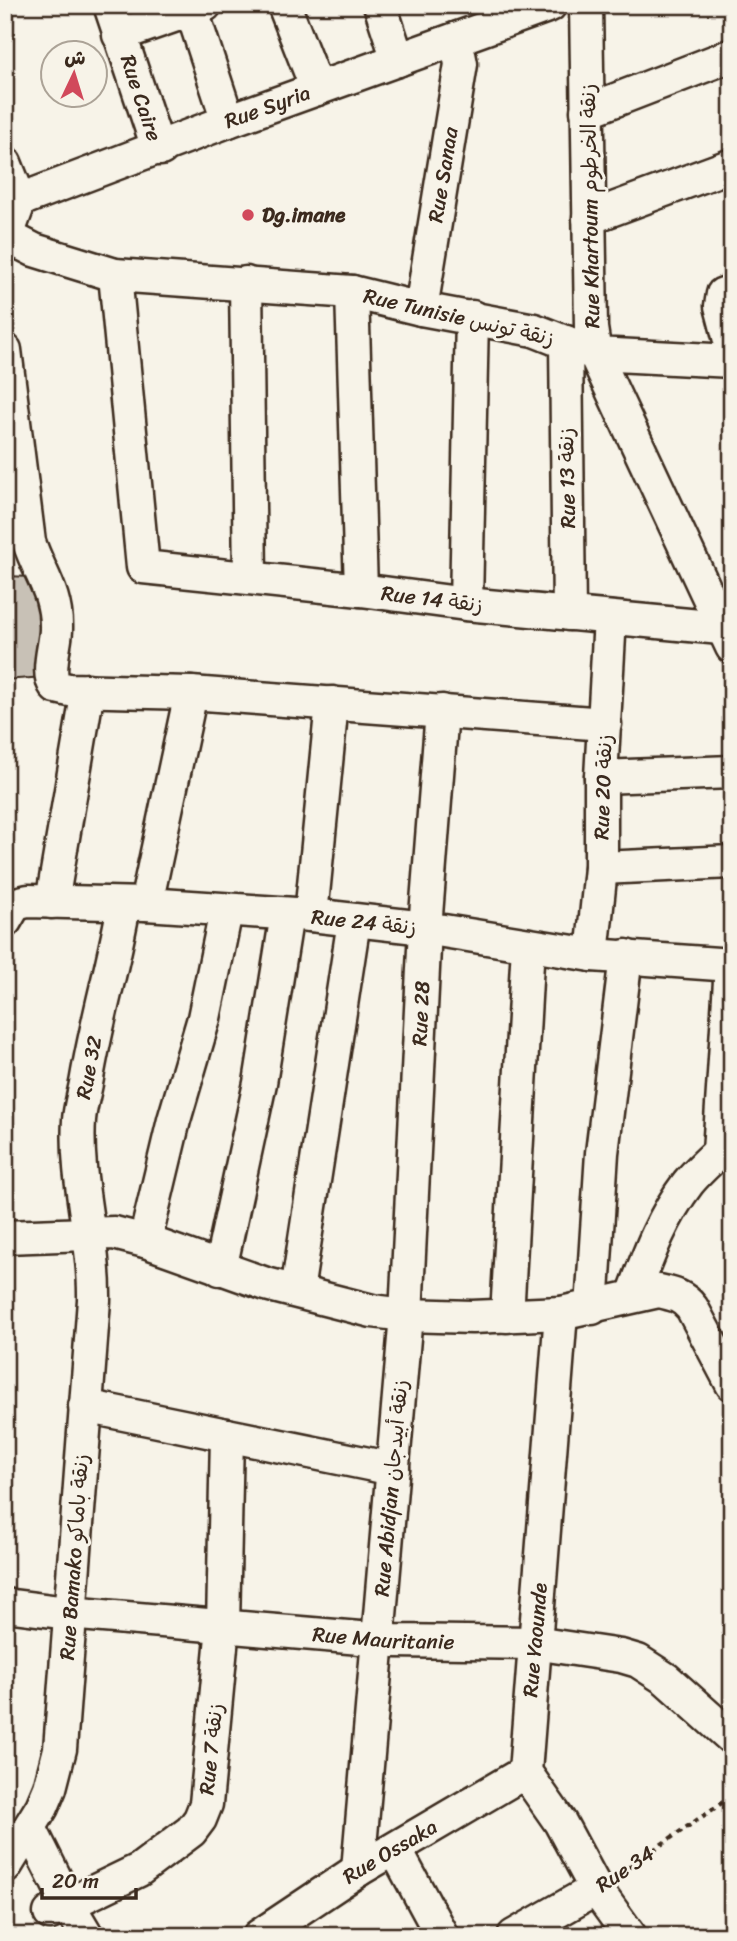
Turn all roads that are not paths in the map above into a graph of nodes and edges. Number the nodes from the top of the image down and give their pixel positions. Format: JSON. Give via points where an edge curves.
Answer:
{"nodes":[{"id":1,"x":110,"y":5,"type":"edge"},
{"id":2,"x":284,"y":5,"type":"edge"},
{"id":3,"x":380,"y":5,"type":"edge"},
{"id":4,"x":550,"y":5,"type":"edge"},
{"id":5,"x":586,"y":5,"type":"edge"},
{"id":6,"x":195,"y":7,"type":"edge"},
{"id":7,"x":495,"y":15,"type":"edge"},
{"id":8,"x":120,"y":35,"type":"junction"},
{"id":9,"x":456,"y":39,"type":"junction"},
{"id":10,"x":732,"y":55,"type":"edge"},
{"id":11,"x":398,"y":60,"type":"junction"},
{"id":12,"x":317,"y":89,"type":"junction"},
{"id":13,"x":587,"y":111,"type":"junction"},
{"id":14,"x":228,"y":121,"type":"junction"},
{"id":15,"x":161,"y":149,"type":"junction"},
{"id":16,"x":5,"y":163,"type":"edge"},
{"id":17,"x":732,"y":165,"type":"edge"},
{"id":18,"x":20,"y":200,"type":"junction"},
{"id":19,"x":589,"y":218,"type":"junction"},
{"id":20,"x":6,"y":237,"type":"edge"},
{"id":21,"x":115,"y":275,"type":"junction"},
{"id":22,"x":246,"y":283,"type":"junction"},
{"id":23,"x":352,"y":292,"type":"junction"},
{"id":24,"x":732,"y":292,"type":"edge"},
{"id":25,"x":421,"y":309,"type":"junction"},
{"id":26,"x":472,"y":317,"type":"junction"},
{"id":27,"x":566,"y":342,"type":"junction"},
{"id":28,"x":732,"y":348,"type":"edge"},
{"id":29,"x":5,"y":350,"type":"edge"},
{"id":30,"x":595,"y":354,"type":"junction"},
{"id":31,"x":732,"y":361,"type":"edge"},
{"id":32,"x":16,"y":531,"type":"edge"},
{"id":33,"x":250,"y":577,"type":"junction"},
{"id":34,"x":361,"y":590,"type":"junction"},
{"id":35,"x":466,"y":604,"type":"junction"},
{"id":36,"x":569,"y":614,"type":"junction"},
{"id":37,"x":610,"y":618,"type":"junction"},
{"id":38,"x":727,"y":637,"type":"edge"},
{"id":39,"x":88,"y":690,"type":"junction"},
{"id":40,"x":191,"y":693,"type":"junction"},
{"id":41,"x":332,"y":703,"type":"junction"},
{"id":42,"x":442,"y":711,"type":"junction"},
{"id":43,"x":605,"y":724,"type":"junction"},
{"id":44,"x":732,"y":772,"type":"edge"},
{"id":45,"x":601,"y":777,"type":"junction"},
{"id":46,"x":732,"y":862,"type":"edge"},
{"id":47,"x":601,"y":868,"type":"junction"},
{"id":48,"x":52,"y":902,"type":"junction"},
{"id":49,"x":135,"y":904,"type":"junction"},
{"id":50,"x":226,"y":911,"type":"junction"},
{"id":51,"x":299,"y":915,"type":"junction"},
{"id":52,"x":354,"y":920,"type":"junction"},
{"id":53,"x":5,"y":921,"type":"edge"},
{"id":54,"x":425,"y":928,"type":"junction"},
{"id":55,"x":528,"y":945,"type":"junction"},
{"id":56,"x":592,"y":955,"type":"junction"},
{"id":57,"x":626,"y":956,"type":"junction"},
{"id":58,"x":731,"y":965,"type":"edge"},
{"id":59,"x":725,"y":1146,"type":"edge"},
{"id":60,"x":90,"y":1233,"type":"junction"},
{"id":61,"x":5,"y":1237,"type":"edge"},
{"id":62,"x":145,"y":1241,"type":"junction"},
{"id":63,"x":220,"y":1269,"type":"junction"},
{"id":64,"x":296,"y":1291,"type":"junction"},
{"id":65,"x":633,"y":1296,"type":"junction"},
{"id":66,"x":592,"y":1308,"type":"junction"},
{"id":67,"x":561,"y":1313,"type":"junction"},
{"id":68,"x":406,"y":1315,"type":"junction"},
{"id":69,"x":507,"y":1316,"type":"junction"},
{"id":70,"x":732,"y":1384,"type":"edge"},
{"id":71,"x":85,"y":1406,"type":"junction"},
{"id":72,"x":227,"y":1435,"type":"junction"},
{"id":73,"x":393,"y":1469,"type":"junction"},
{"id":74,"x":5,"y":1605,"type":"edge"},
{"id":75,"x":68,"y":1613,"type":"junction"},
{"id":76,"x":223,"y":1626,"type":"junction"},
{"id":77,"x":378,"y":1639,"type":"junction"},
{"id":78,"x":534,"y":1643,"type":"junction"},
{"id":79,"x":732,"y":1738,"type":"edge"},
{"id":80,"x":525,"y":1772,"type":"junction"},
{"id":81,"x":30,"y":1828,"type":"junction"},
{"id":82,"x":394,"y":1849,"type":"junction"},
{"id":83,"x":5,"y":1867,"type":"edge"},
{"id":84,"x":358,"y":1870,"type":"junction"},
{"id":85,"x":596,"y":1889,"type":"junction"},
{"id":86,"x":59,"y":1908,"type":"junction"},
{"id":87,"x":87,"y":1936,"type":"edge"},
{"id":88,"x":259,"y":1936,"type":"edge"},
{"id":89,"x":442,"y":1936,"type":"edge"},
{"id":90,"x":514,"y":1936,"type":"edge"},
{"id":91,"x":630,"y":1936,"type":"edge"}],
"edges":[{"from":1,"to":8,"type":"street","name":"Rue Caire"},
{"from":2,"to":12,"type":"street"},
{"from":3,"to":11,"type":"street"},
{"from":4,"to":7,"type":"street","name":"Rue Syria"},
{"from":5,"to":13,"type":"street","name":"Rue Khartoum زنقة الخرطوم"},
{"from":6,"to":8,"type":"street"},
{"from":6,"to":14,"type":"street"},
{"from":7,"to":9,"type":"street","name":"Rue Syria"},
{"from":8,"to":15,"type":"street","name":"Rue Caire"},
{"from":9,"to":11,"type":"street","name":"Rue Syria"},
{"from":9,"to":25,"type":"street","name":"Rue Sanaa","via":[[461,64]]},
{"from":10,"to":13,"type":"street"},
{"from":11,"to":12,"type":"street","name":"Rue Syria"},
{"from":12,"to":14,"type":"street","name":"Rue Syria"},
{"from":13,"to":19,"type":"street","name":"Rue Khartoum زنقة الخرطوم"},
{"from":14,"to":15,"type":"street","name":"Rue Syria"},
{"from":15,"to":18,"type":"street","name":"Rue Syria"},
{"from":16,"to":18,"type":"street"},
{"from":17,"to":19,"type":"street"},
{"from":18,"to":20,"type":"street"},
{"from":19,"to":30,"type":"street","name":"Rue Khartoum زنقة الخرطوم"},
{"from":20,"to":21,"type":"street","name":"Rue Tunisie زنقة تونس"},
{"from":21,"to":22,"type":"street","name":"Rue Tunisie زنقة تونس"},
{"from":21,"to":33,"type":"street","name":"Rue 14 زنقة","via":[[143,567]]},
{"from":22,"to":23,"type":"street","name":"Rue Tunisie زنقة تونس"},
{"from":22,"to":33,"type":"street"},
{"from":23,"to":25,"type":"street","name":"Rue Tunisie زنقة تونس"},
{"from":23,"to":34,"type":"street"},
{"from":24,"to":28,"type":"street","via":[[723,294],[721,306]]},
{"from":25,"to":26,"type":"street","name":"Rue Tunisie زنقة تونس"},
{"from":26,"to":27,"type":"street","name":"Rue Tunisie زنقة تونس"},
{"from":26,"to":35,"type":"street"},
{"from":27,"to":30,"type":"street","name":"Rue Tunisie زنقة تونس"},
{"from":27,"to":36,"type":"street","name":"Rue 13 زنقة"},
{"from":29,"to":32,"type":"street"},
{"from":30,"to":31,"type":"street","name":"Rue Khartoum زنقة الخرطوم"},
{"from":30,"to":38,"type":"street"},
{"from":32,"to":39,"type":"street","via":[[53,594],[57,625],[51,680],[61,689]]},
{"from":33,"to":34,"type":"street","name":"Rue 14 زنقة"},
{"from":34,"to":35,"type":"street","name":"Rue 14 زنقة"},
{"from":35,"to":36,"type":"street","name":"Rue 14 زنقة"},
{"from":36,"to":37,"type":"street","name":"Rue 14 زنقة"},
{"from":37,"to":38,"type":"street","name":"Rue 14 زنقة"},
{"from":37,"to":43,"type":"street","name":"Rue 20 زنقة"},
{"from":39,"to":40,"type":"street"},
{"from":39,"to":48,"type":"street"},
{"from":40,"to":41,"type":"street"},
{"from":40,"to":49,"type":"street","name":"Rue 32"},
{"from":41,"to":42,"type":"street"},
{"from":41,"to":51,"type":"street"},
{"from":42,"to":43,"type":"street"},
{"from":42,"to":54,"type":"street","name":"Rue 28"},
{"from":43,"to":45,"type":"street","name":"Rue 20 زنقة"},
{"from":44,"to":45,"type":"street"},
{"from":45,"to":47,"type":"street","name":"Rue 20 زنقة"},
{"from":46,"to":47,"type":"street"},
{"from":47,"to":56,"type":"street","name":"Rue 20 زنقة"},
{"from":48,"to":49,"type":"street","name":"Rue 24 زنقة"},
{"from":48,"to":53,"type":"street","name":"Rue 24 زنقة","via":[[18,903]]},
{"from":49,"to":50,"type":"street","name":"Rue 24 زنقة"},
{"from":49,"to":60,"type":"street","name":"Rue 32","via":[[79,1116],[79,1163]]},
{"from":50,"to":51,"type":"street","name":"Rue 24 زنقة"},
{"from":50,"to":62,"type":"street","via":[[204,1018]]},
{"from":51,"to":52,"type":"street","name":"Rue 24 زنقة"},
{"from":51,"to":63,"type":"street"},
{"from":52,"to":54,"type":"street","name":"Rue 24 زنقة"},
{"from":52,"to":64,"type":"street"},
{"from":54,"to":55,"type":"street","name":"Rue 24 زنقة"},
{"from":54,"to":68,"type":"street","name":"Rue 28"},
{"from":55,"to":56,"type":"street","name":"Rue 24 زنقة"},
{"from":55,"to":69,"type":"street"},
{"from":56,"to":57,"type":"street","name":"Rue 24 زنقة"},
{"from":57,"to":58,"type":"street","name":"Rue 24 زنقة"},
{"from":57,"to":66,"type":"street","via":[[602,1153]]},
{"from":58,"to":59,"type":"street"},
{"from":59,"to":65,"type":"street","via":[[671,1208]]},
{"from":60,"to":61,"type":"street"},
{"from":60,"to":62,"type":"street"},
{"from":60,"to":71,"type":"street","name":"Rue Bamako زنقة باماكو","via":[[94,1300]]},
{"from":62,"to":63,"type":"street"},
{"from":63,"to":64,"type":"street"},
{"from":64,"to":68,"type":"street"},
{"from":65,"to":66,"type":"street"},
{"from":65,"to":70,"type":"street","via":[[659,1291],[688,1303]]},
{"from":66,"to":67,"type":"street"},
{"from":67,"to":69,"type":"street"},
{"from":67,"to":78,"type":"street","name":"Rue Yaounde"},
{"from":68,"to":69,"type":"street"},
{"from":68,"to":73,"type":"street","name":"Rue Abidjan زنقة أبيدجان"},
{"from":71,"to":72,"type":"street"},
{"from":71,"to":75,"type":"street","name":"Rue Bamako زنقة باماكو"},
{"from":72,"to":73,"type":"street"},
{"from":72,"to":76,"type":"street","name":"Rue 7 زنقة"},
{"from":73,"to":77,"type":"street","name":"Rue Abidjan زنقة أبيدجان"},
{"from":74,"to":75,"type":"street","name":"Rue Mauritanie"},
{"from":75,"to":76,"type":"street","name":"Rue Mauritanie"},
{"from":75,"to":81,"type":"street","name":"Rue Bamako زنقة باماكو","via":[[60,1749],[50,1788]]},
{"from":76,"to":77,"type":"street","name":"Rue Mauritanie"},
{"from":76,"to":86,"type":"street","name":"Rue 7 زنقة","via":[[210,1776],[200,1819],[139,1870]]},
{"from":77,"to":78,"type":"street","name":"Rue Mauritanie"},
{"from":77,"to":84,"type":"street","name":"Rue Abidjan زنقة أبيدجان"},
{"from":78,"to":79,"type":"street","name":"Rue Mauritanie","via":[[638,1661],[666,1679]]},
{"from":78,"to":80,"type":"street","name":"Rue Yaounde"},
{"from":80,"to":82,"type":"street","name":"Rue Ossaka"},
{"from":80,"to":85,"type":"street","via":[[560,1822]]},
{"from":81,"to":83,"type":"street","name":"Rue Bamako زنقة باماكو"},
{"from":81,"to":86,"type":"street"},
{"from":82,"to":84,"type":"street","name":"Rue Ossaka"},
{"from":82,"to":89,"type":"street"},
{"from":84,"to":88,"type":"street","name":"Rue Ossaka"},
{"from":85,"to":90,"type":"street","name":"Rue 34"},
{"from":85,"to":91,"type":"street"},
{"from":86,"to":87,"type":"street"}]}
